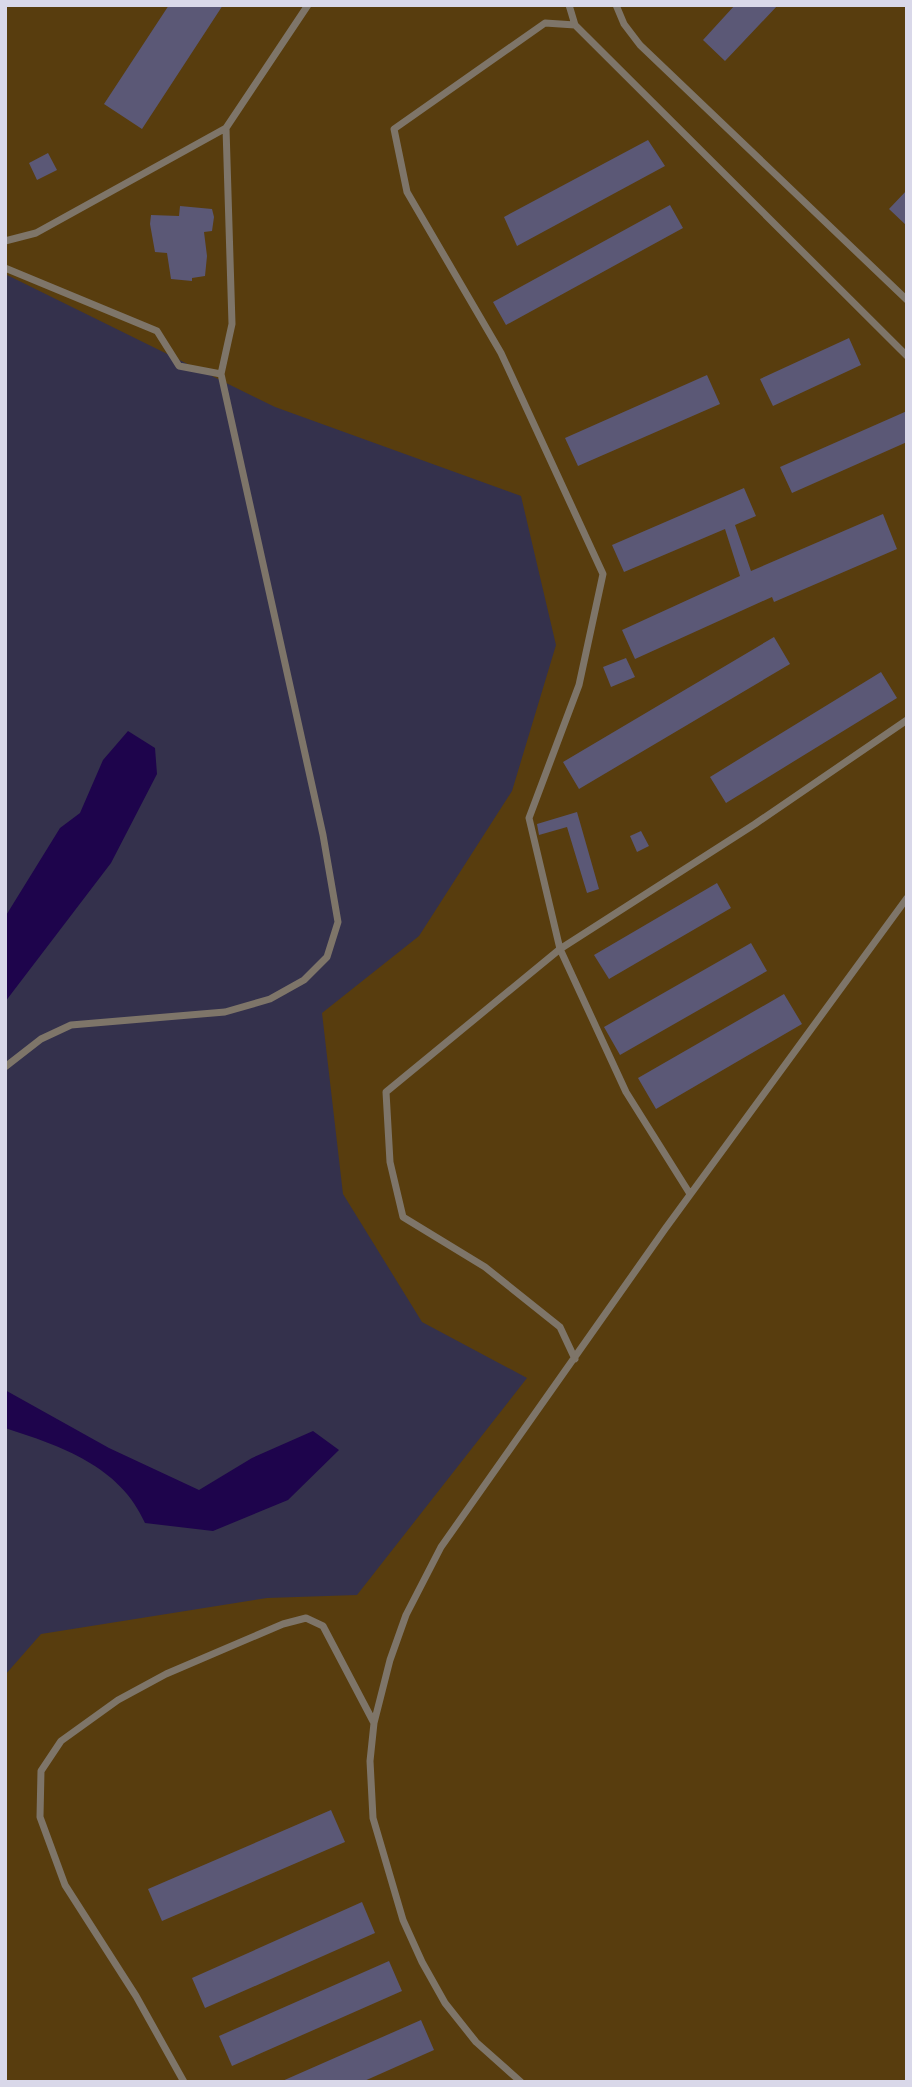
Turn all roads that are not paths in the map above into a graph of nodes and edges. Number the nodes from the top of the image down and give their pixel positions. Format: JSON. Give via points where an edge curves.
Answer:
{"nodes":[{"id":1,"x":309,"y":5,"type":"edge"},
{"id":2,"x":569,"y":5,"type":"edge"},
{"id":3,"x":616,"y":5,"type":"edge"},
{"id":4,"x":575,"y":25,"type":"junction"},
{"id":5,"x":226,"y":128,"type":"junction"},
{"id":6,"x":5,"y":242,"type":"edge"},
{"id":7,"x":5,"y":268,"type":"edge"},
{"id":8,"x":907,"y":300,"type":"edge"},
{"id":9,"x":907,"y":356,"type":"edge"},
{"id":10,"x":221,"y":374,"type":"junction"},
{"id":11,"x":907,"y":720,"type":"edge"},
{"id":12,"x":907,"y":898,"type":"edge"},
{"id":13,"x":560,"y":949,"type":"junction"},
{"id":14,"x":5,"y":1067,"type":"edge"},
{"id":15,"x":690,"y":1194,"type":"junction"},
{"id":16,"x":575,"y":1359,"type":"junction"},
{"id":17,"x":374,"y":1723,"type":"junction"},
{"id":18,"x":184,"y":2082,"type":"edge"},
{"id":19,"x":522,"y":2082,"type":"edge"}],
"edges":[{"from":1,"to":5,"type":"lane"},
{"from":2,"to":4,"type":"lane"},
{"from":3,"to":8,"type":"lane","via":[[640,46]]},
{"from":4,"to":9,"type":"lane"},
{"from":4,"to":13,"type":"lane","via":[[545,23],[394,129],[407,192],[501,353],[603,574],[579,685],[529,818]]},
{"from":5,"to":6,"type":"lane","via":[[36,233]]},
{"from":5,"to":10,"type":"lane","via":[[232,324]]},
{"from":7,"to":10,"type":"lane","via":[[157,331],[179,366]]},
{"from":10,"to":14,"type":"lane","via":[[338,922],[327,957],[304,980],[270,999],[225,1012],[71,1025]]},
{"from":11,"to":13,"type":"lane"},
{"from":12,"to":15,"type":"lane"},
{"from":13,"to":15,"type":"lane","via":[[626,1092]]},
{"from":13,"to":16,"type":"lane","via":[[386,1092],[390,1162],[403,1217],[485,1267],[560,1327]]},
{"from":15,"to":16,"type":"lane"},
{"from":16,"to":17,"type":"lane","via":[[441,1547],[406,1615]]},
{"from":17,"to":18,"type":"lane","via":[[323,1626],[306,1618],[166,1674],[87,1720],[49,1754],[41,1771],[40,1817],[57,1866]]},
{"from":17,"to":19,"type":"lane","via":[[373,1818],[403,1920],[445,2003],[476,2042]]}]}
